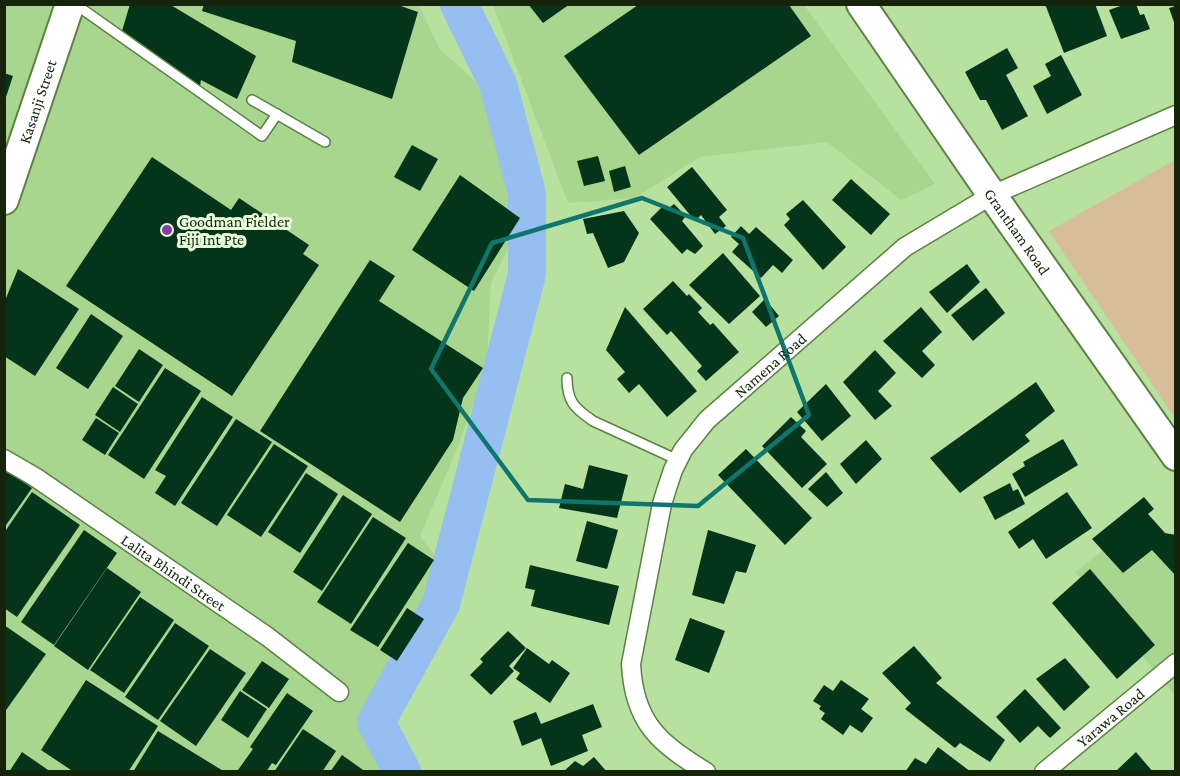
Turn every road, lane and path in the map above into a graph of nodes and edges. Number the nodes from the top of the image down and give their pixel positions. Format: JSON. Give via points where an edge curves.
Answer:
{"nodes":[{"id":1,"x":70,"y":4,"type":"edge"},
{"id":2,"x":75,"y":4,"type":"edge"},
{"id":3,"x":861,"y":4,"type":"edge"},
{"id":4,"x":252,"y":100,"type":"dead end"},
{"id":5,"x":278,"y":114,"type":"junction"},
{"id":6,"x":1176,"y":115,"type":"edge"},
{"id":7,"x":325,"y":142,"type":"dead end"},
{"id":8,"x":992,"y":195,"type":"junction"},
{"id":9,"x":4,"y":200,"type":"edge"},
{"id":10,"x":567,"y":378,"type":"dead end"},
{"id":11,"x":1176,"y":456,"type":"edge"},
{"id":12,"x":4,"y":459,"type":"edge"},
{"id":13,"x":678,"y":460,"type":"junction"},
{"id":14,"x":1176,"y":663,"type":"edge"},
{"id":15,"x":339,"y":692,"type":"dead end"},
{"id":16,"x":706,"y":771,"type":"edge"},
{"id":17,"x":1044,"y":771,"type":"edge"}],
"edges":[{"from":1,"to":9,"type":"main road","name":"Kasanji Street"},
{"from":2,"to":5,"type":"lane","via":[[262,136]]},
{"from":3,"to":8,"type":"main road","name":"Grantham Road"},
{"from":4,"to":5,"type":"lane"},
{"from":5,"to":7,"type":"lane"},
{"from":6,"to":8,"type":"street","name":"Namena Road"},
{"from":8,"to":11,"type":"main road","name":"Grantham Road"},
{"from":8,"to":13,"type":"street","name":"Namena Road","via":[[905,247],[707,420]]},
{"from":10,"to":13,"type":"lane","via":[[569,397],[581,413]]},
{"from":12,"to":15,"type":"street","name":"Lalita Bhindi Street","via":[[268,637]]},
{"from":13,"to":16,"type":"street","name":"Namena Road","via":[[662,504],[631,664],[638,703],[651,728],[678,754]]},
{"from":14,"to":17,"type":"street","name":"Yarawa Road"}]}
